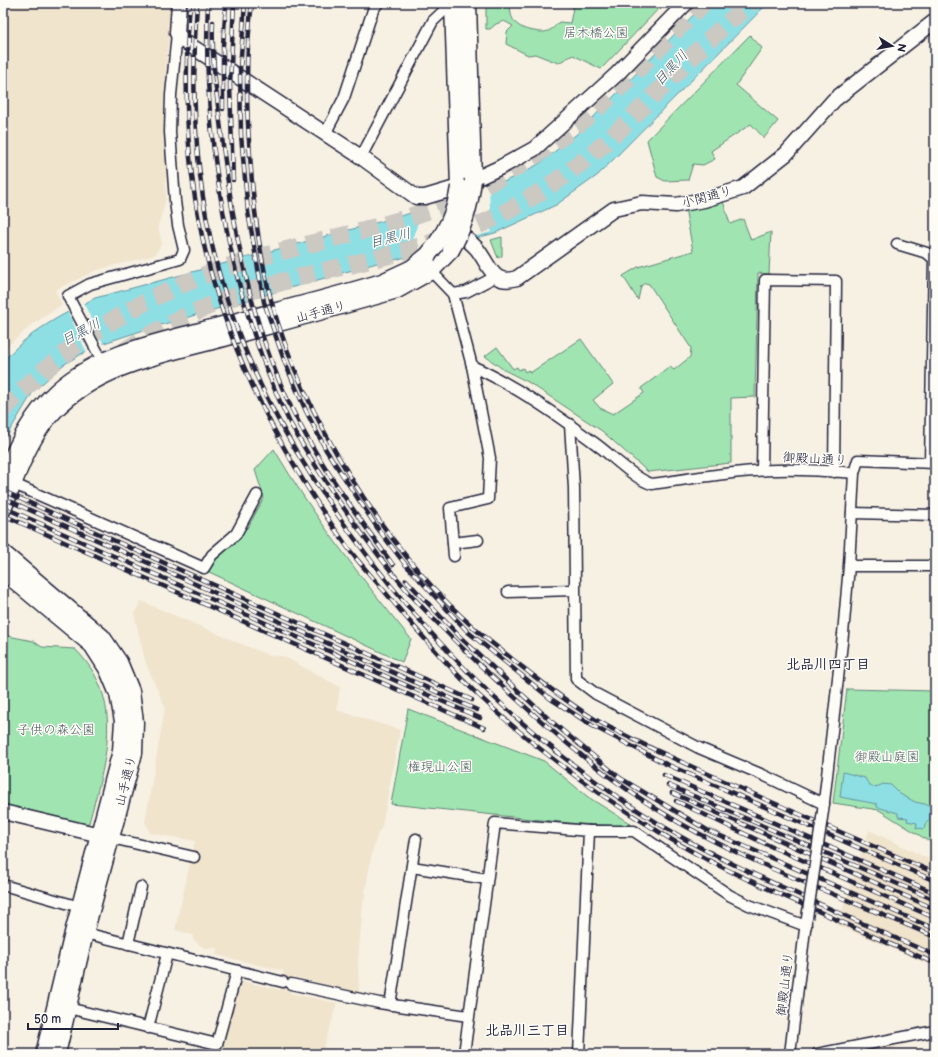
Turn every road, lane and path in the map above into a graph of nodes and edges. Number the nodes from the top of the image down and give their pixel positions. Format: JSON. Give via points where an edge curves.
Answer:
{"nodes":[{"id":1,"x":179,"y":3,"type":"edge"},
{"id":2,"x":378,"y":3,"type":"edge"},
{"id":3,"x":452,"y":3,"type":"edge"},
{"id":4,"x":468,"y":3,"type":"edge"},
{"id":5,"x":683,"y":4,"type":"edge"},
{"id":6,"x":935,"y":21,"type":"edge"},
{"id":7,"x":177,"y":33,"type":"junction"},
{"id":8,"x":325,"y":134,"type":"junction"},
{"id":9,"x":361,"y":156,"type":"junction"},
{"id":10,"x":473,"y":180,"type":"junction"},
{"id":11,"x":459,"y":187,"type":"junction"},
{"id":12,"x":460,"y":234,"type":"junction"},
{"id":13,"x":897,"y":244,"type":"dead end"},
{"id":14,"x":429,"y":263,"type":"junction"},
{"id":15,"x":495,"y":277,"type":"junction"},
{"id":16,"x":453,"y":294,"type":"junction"},
{"id":17,"x":100,"y":357,"type":"junction"},
{"id":18,"x":472,"y":366,"type":"junction"},
{"id":19,"x":570,"y":424,"type":"junction"},
{"id":20,"x":933,"y":463,"type":"edge"},
{"id":21,"x":762,"y":470,"type":"junction"},
{"id":22,"x":834,"y":472,"type":"junction"},
{"id":23,"x":854,"y":473,"type":"junction"},
{"id":24,"x":8,"y":481,"type":"edge"},
{"id":25,"x":257,"y":496,"type":"dead end"},
{"id":26,"x":3,"y":509,"type":"edge"},
{"id":27,"x":852,"y":513,"type":"junction"},
{"id":28,"x":935,"y":515,"type":"edge"},
{"id":29,"x":478,"y":540,"type":"dead end"},
{"id":30,"x":453,"y":543,"type":"junction"},
{"id":31,"x":3,"y":553,"type":"edge"},
{"id":32,"x":454,"y":556,"type":"dead end"},
{"id":33,"x":849,"y":566,"type":"junction"},
{"id":34,"x":935,"y":566,"type":"edge"},
{"id":35,"x":3,"y":571,"type":"edge"},
{"id":36,"x":574,"y":590,"type":"junction"},
{"id":37,"x":508,"y":592,"type":"dead end"},
{"id":38,"x":823,"y":808,"type":"junction"},
{"id":39,"x":3,"y":812,"type":"edge"},
{"id":40,"x":589,"y":831,"type":"junction"},
{"id":41,"x":106,"y":836,"type":"junction"},
{"id":42,"x":416,"y":839,"type":"dead end"},
{"id":43,"x":194,"y":856,"type":"dead end"},
{"id":44,"x":412,"y":867,"type":"junction"},
{"id":45,"x":487,"y":879,"type":"junction"},
{"id":46,"x":3,"y":885,"type":"edge"},
{"id":47,"x":142,"y":887,"type":"dead end"},
{"id":48,"x":80,"y":907,"type":"junction"},
{"id":49,"x":806,"y":922,"type":"junction"},
{"id":50,"x":85,"y":933,"type":"junction"},
{"id":51,"x":128,"y":944,"type":"junction"},
{"id":52,"x":167,"y":954,"type":"junction"},
{"id":53,"x":237,"y":971,"type":"junction"},
{"id":54,"x":390,"y":1005,"type":"junction"},
{"id":55,"x":68,"y":1008,"type":"junction"},
{"id":56,"x":468,"y":1016,"type":"junction"},
{"id":57,"x":148,"y":1028,"type":"junction"},
{"id":58,"x":935,"y":1031,"type":"edge"},
{"id":59,"x":44,"y":1054,"type":"edge"},
{"id":60,"x":57,"y":1054,"type":"edge"},
{"id":61,"x":464,"y":1054,"type":"edge"},
{"id":62,"x":579,"y":1054,"type":"edge"},
{"id":63,"x":790,"y":1054,"type":"edge"},
{"id":64,"x":817,"y":1054,"type":"edge"}],
"edges":[{"from":1,"to":7,"type":"street"},
{"from":2,"to":8,"type":"street","via":[[344,98]]},
{"from":3,"to":9,"type":"street","via":[[433,21]]},
{"from":3,"to":11,"type":"main road","name":"山手通り"},
{"from":4,"to":10,"type":"main road","name":"山手通り"},
{"from":5,"to":10,"type":"street","via":[[612,79],[534,149]]},
{"from":6,"to":15,"type":"street","name":"小関通り","via":[[834,100],[786,154],[743,188],[704,200],[676,205],[642,203],[614,209],[517,278],[506,280]]},
{"from":7,"to":8,"type":"street","via":[[182,40]]},
{"from":7,"to":17,"type":"street","bridge":true,"via":[[170,95],[170,132],[175,201],[184,250],[180,259],[90,284],[68,296]]},
{"from":8,"to":9,"type":"street"},
{"from":9,"to":11,"type":"street","via":[[416,197],[425,197]]},
{"from":10,"to":12,"type":"main road","name":"山手通り","bridge":true},
{"from":11,"to":14,"type":"main road","name":"山手通り","bridge":true,"via":[[449,224]]},
{"from":12,"to":14,"type":"main road","name":"山手通り","bridge":true,"via":[[451,250]]},
{"from":12,"to":15,"type":"street","via":[[476,248]]},
{"from":13,"to":20,"type":"street","via":[[927,253],[934,259]]},
{"from":14,"to":16,"type":"street"},
{"from":14,"to":17,"type":"main road","name":"山手通り","via":[[378,283]]},
{"from":14,"to":24,"type":"main road","name":"山手通り","via":[[397,290],[142,360],[93,380],[64,401],[41,428]]},
{"from":15,"to":16,"type":"street","via":[[466,292]]},
{"from":16,"to":18,"type":"street"},
{"from":17,"to":24,"type":"main road","name":"山手通り","via":[[43,404],[20,440]]},
{"from":18,"to":19,"type":"street","name":"御殿山通り","via":[[520,392]]},
{"from":18,"to":30,"type":"street","via":[[490,458],[488,499],[450,508]]},
{"from":19,"to":21,"type":"street","name":"御殿山通り","via":[[644,482],[652,484]]},
{"from":19,"to":36,"type":"street","via":[[574,488]]},
{"from":20,"to":23,"type":"street","via":[[858,460]]},
{"from":21,"to":22,"type":"street","name":"御殿山通り"},
{"from":21,"to":22,"type":"street","via":[[765,280],[836,281]]},
{"from":22,"to":23,"type":"street","name":"御殿山通り"},
{"from":23,"to":27,"type":"street","name":"御殿山通り"},
{"from":24,"to":25,"type":"street","via":[[204,568],[212,555],[236,534]]},
{"from":24,"to":26,"type":"main road","name":"山手通り"},
{"from":27,"to":28,"type":"street"},
{"from":27,"to":33,"type":"street","name":"御殿山通り"},
{"from":29,"to":30,"type":"street"},
{"from":30,"to":32,"type":"street"},
{"from":31,"to":41,"type":"main road","name":"山手通り","via":[[102,637],[112,649],[125,676],[135,722],[134,753]]},
{"from":33,"to":34,"type":"street"},
{"from":33,"to":38,"type":"street","name":"御殿山通り"},
{"from":35,"to":41,"type":"main road","name":"山手通り","via":[[92,645],[114,680],[121,706],[121,751]]},
{"from":36,"to":37,"type":"street"},
{"from":36,"to":38,"type":"street","via":[[576,680],[596,694],[699,748],[763,774]]},
{"from":38,"to":49,"type":"street","name":"御殿山通り","bridge":true},
{"from":39,"to":41,"type":"street"},
{"from":40,"to":45,"type":"street","via":[[495,823]]},
{"from":40,"to":49,"type":"street","via":[[634,831],[728,895],[750,905]]},
{"from":40,"to":62,"type":"street"},
{"from":41,"to":43,"type":"street"},
{"from":41,"to":48,"type":"main road","name":"山手通り"},
{"from":41,"to":50,"type":"main road","name":"山手通り"},
{"from":42,"to":44,"type":"street"},
{"from":44,"to":45,"type":"street"},
{"from":44,"to":54,"type":"street"},
{"from":45,"to":56,"type":"street"},
{"from":46,"to":48,"type":"street"},
{"from":47,"to":51,"type":"street"},
{"from":48,"to":59,"type":"main road","name":"山手通り"},
{"from":49,"to":63,"type":"street","name":"御殿山通り"},
{"from":50,"to":51,"type":"street"},
{"from":50,"to":55,"type":"main road","name":"山手通り"},
{"from":51,"to":52,"type":"street"},
{"from":52,"to":53,"type":"street"},
{"from":52,"to":57,"type":"street"},
{"from":53,"to":54,"type":"street","via":[[334,995]]},
{"from":53,"to":57,"type":"street","via":[[217,1044]]},
{"from":54,"to":56,"type":"street"},
{"from":55,"to":57,"type":"street"},
{"from":55,"to":60,"type":"main road","name":"山手通り"},
{"from":56,"to":61,"type":"street"},
{"from":58,"to":64,"type":"street"}]}
